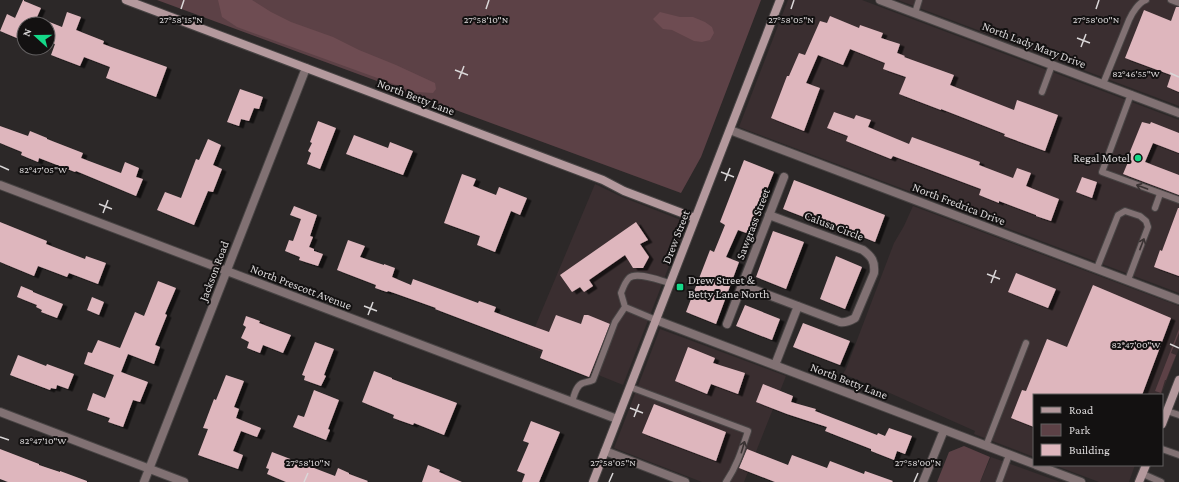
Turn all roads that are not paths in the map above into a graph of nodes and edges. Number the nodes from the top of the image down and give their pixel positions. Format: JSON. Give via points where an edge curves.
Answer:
{"nodes":[{"id":1,"x":126,"y":0,"type":"edge"},
{"id":2,"x":780,"y":0,"type":"edge"},
{"id":3,"x":880,"y":0,"type":"edge"},
{"id":4,"x":919,"y":0,"type":"edge"},
{"id":5,"x":1146,"y":0,"type":"edge"},
{"id":6,"x":1171,"y":0,"type":"edge"},
{"id":7,"x":1179,"y":2,"type":"edge"},
{"id":8,"x":915,"y":13,"type":"junction"},
{"id":9,"x":1052,"y":65,"type":"junction"},
{"id":10,"x":306,"y":68,"type":"junction"},
{"id":11,"x":1103,"y":84,"type":"junction"},
{"id":12,"x":1042,"y":92,"type":"dead end"},
{"id":13,"x":1131,"y":94,"type":"junction"},
{"id":14,"x":1179,"y":113,"type":"edge"},
{"id":15,"x":730,"y":130,"type":"junction"},
{"id":16,"x":784,"y":177,"type":"dead end"},
{"id":17,"x":0,"y":185,"type":"edge"},
{"id":18,"x":1160,"y":194,"type":"junction"},
{"id":19,"x":1179,"y":200,"type":"edge"},
{"id":20,"x":1155,"y":208,"type":"dead end"},
{"id":21,"x":769,"y":215,"type":"junction"},
{"id":22,"x":696,"y":218,"type":"junction"},
{"id":23,"x":1096,"y":268,"type":"junction"},
{"id":24,"x":226,"y":272,"type":"junction"},
{"id":25,"x":1128,"y":280,"type":"junction"},
{"id":26,"x":670,"y":283,"type":"junction"},
{"id":27,"x":742,"y":286,"type":"junction"},
{"id":28,"x":1179,"y":300,"type":"edge"},
{"id":29,"x":798,"y":306,"type":"junction"},
{"id":30,"x":625,"y":307,"type":"junction"},
{"id":31,"x":656,"y":320,"type":"junction"},
{"id":32,"x":727,"y":324,"type":"dead end"},
{"id":33,"x":1026,"y":343,"type":"dead end"},
{"id":34,"x":775,"y":365,"type":"junction"},
{"id":35,"x":1179,"y":380,"type":"edge"},
{"id":36,"x":630,"y":387,"type":"junction"},
{"id":37,"x":572,"y":402,"type":"junction"},
{"id":38,"x":1167,"y":411,"type":"junction"},
{"id":39,"x":0,"y":412,"type":"edge"},
{"id":40,"x":1179,"y":415,"type":"edge"},
{"id":41,"x":617,"y":419,"type":"junction"},
{"id":42,"x":1163,"y":421,"type":"edge"},
{"id":43,"x":944,"y":430,"type":"junction"},
{"id":44,"x":986,"y":446,"type":"junction"},
{"id":45,"x":1163,"y":449,"type":"edge"},
{"id":46,"x":605,"y":452,"type":"junction"},
{"id":47,"x":1009,"y":455,"type":"junction"},
{"id":48,"x":1179,"y":455,"type":"edge"},
{"id":49,"x":1033,"y":464,"type":"edge"},
{"id":50,"x":1038,"y":466,"type":"edge"},
{"id":51,"x":1146,"y":466,"type":"edge"},
{"id":52,"x":149,"y":469,"type":"junction"},
{"id":53,"x":1143,"y":474,"type":"junction"},
{"id":54,"x":144,"y":482,"type":"edge"},
{"id":55,"x":184,"y":482,"type":"edge"},
{"id":56,"x":593,"y":482,"type":"edge"},
{"id":57,"x":684,"y":482,"type":"edge"},
{"id":58,"x":726,"y":482,"type":"edge"},
{"id":59,"x":924,"y":482,"type":"edge"},
{"id":60,"x":999,"y":482,"type":"edge"},
{"id":61,"x":1081,"y":482,"type":"edge"},
{"id":62,"x":1139,"y":482,"type":"edge"},
{"id":63,"x":1161,"y":482,"type":"edge"}],
"edges":[{"from":1,"to":10,"type":"street","name":"North Betty Lane"},
{"from":2,"to":15,"type":"street","name":"Drew Street"},
{"from":3,"to":8,"type":"street","name":"North Lady Mary Drive"},
{"from":4,"to":8,"type":"lane"},
{"from":5,"to":11,"type":"lane","via":[[1132,14]]},
{"from":6,"to":7,"type":"lane"},
{"from":8,"to":9,"type":"street","name":"North Lady Mary Drive"},
{"from":9,"to":11,"type":"street","name":"North Lady Mary Drive"},
{"from":9,"to":12,"type":"lane"},
{"from":10,"to":22,"type":"street","name":"North Betty Lane","via":[[603,180],[624,192]]},
{"from":10,"to":24,"type":"street","name":"Jackson Road"},
{"from":11,"to":13,"type":"street","name":"North Lady Mary Drive"},
{"from":13,"to":14,"type":"street","name":"North Lady Mary Drive"},
{"from":18,"to":13,"type":"lane","one_way":true,"via":[[1102,172]]},
{"from":15,"to":22,"type":"street","name":"Drew Street"},
{"from":15,"to":23,"type":"street","name":"North Fredrica Drive"},
{"from":16,"to":21,"type":"street","name":"Sawgrass Street"},
{"from":17,"to":24,"type":"street","name":"North Prescott Avenue"},
{"from":18,"to":19,"type":"lane"},
{"from":18,"to":20,"type":"lane"},
{"from":21,"to":27,"type":"street","name":"Sawgrass Street"},
{"from":21,"to":29,"type":"street","name":"Calusa Circle","via":[[863,250],[873,260],[874,273],[855,318],[840,322]]},
{"from":22,"to":26,"type":"street","name":"Drew Street"},
{"from":23,"to":25,"type":"street","name":"North Fredrica Drive"},
{"from":25,"to":23,"type":"lane","one_way":true,"via":[[1148,227],[1140,216],[1125,211],[1118,215]]},
{"from":24,"to":37,"type":"street","name":"North Prescott Avenue"},
{"from":24,"to":52,"type":"street","name":"Jackson Road"},
{"from":25,"to":28,"type":"street","name":"North Fredrica Drive"},
{"from":26,"to":30,"type":"lane","via":[[634,275],[628,279],[621,293]]},
{"from":26,"to":31,"type":"street","name":"Drew Street"},
{"from":27,"to":29,"type":"street","name":"Calusa Circle"},
{"from":27,"to":32,"type":"street","name":"Sawgrass Street"},
{"from":29,"to":34,"type":"street"},
{"from":30,"to":31,"type":"lane"},
{"from":30,"to":37,"type":"lane","via":[[615,322],[593,380],[579,386]]},
{"from":31,"to":34,"type":"street","name":"North Betty Lane"},
{"from":31,"to":36,"type":"street","name":"Drew Street"},
{"from":33,"to":44,"type":"lane"},
{"from":34,"to":43,"type":"street","name":"North Betty Lane"},
{"from":35,"to":38,"type":"street"},
{"from":36,"to":41,"type":"street","name":"Drew Street"},
{"from":58,"to":36,"type":"lane","one_way":true,"via":[[740,457],[748,431]]},
{"from":37,"to":41,"type":"street","name":"North Prescott Avenue"},
{"from":38,"to":40,"type":"lane"},
{"from":38,"to":42,"type":"street"},
{"from":39,"to":52,"type":"street"},
{"from":41,"to":46,"type":"street","name":"Drew Street"},
{"from":43,"to":44,"type":"street","name":"North Betty Lane"},
{"from":43,"to":59,"type":"street"},
{"from":44,"to":47,"type":"street","name":"North Betty Lane"},
{"from":45,"to":48,"type":"lane"},
{"from":46,"to":56,"type":"street","name":"Drew Street"},
{"from":46,"to":57,"type":"street"},
{"from":47,"to":49,"type":"street","name":"North Betty Lane"},
{"from":47,"to":60,"type":"lane"},
{"from":50,"to":61,"type":"street","name":"North Betty Lane"},
{"from":51,"to":53,"type":"street"},
{"from":52,"to":54,"type":"street","name":"Jackson Road"},
{"from":52,"to":55,"type":"street"},
{"from":53,"to":62,"type":"street"},
{"from":53,"to":63,"type":"lane"}]}
